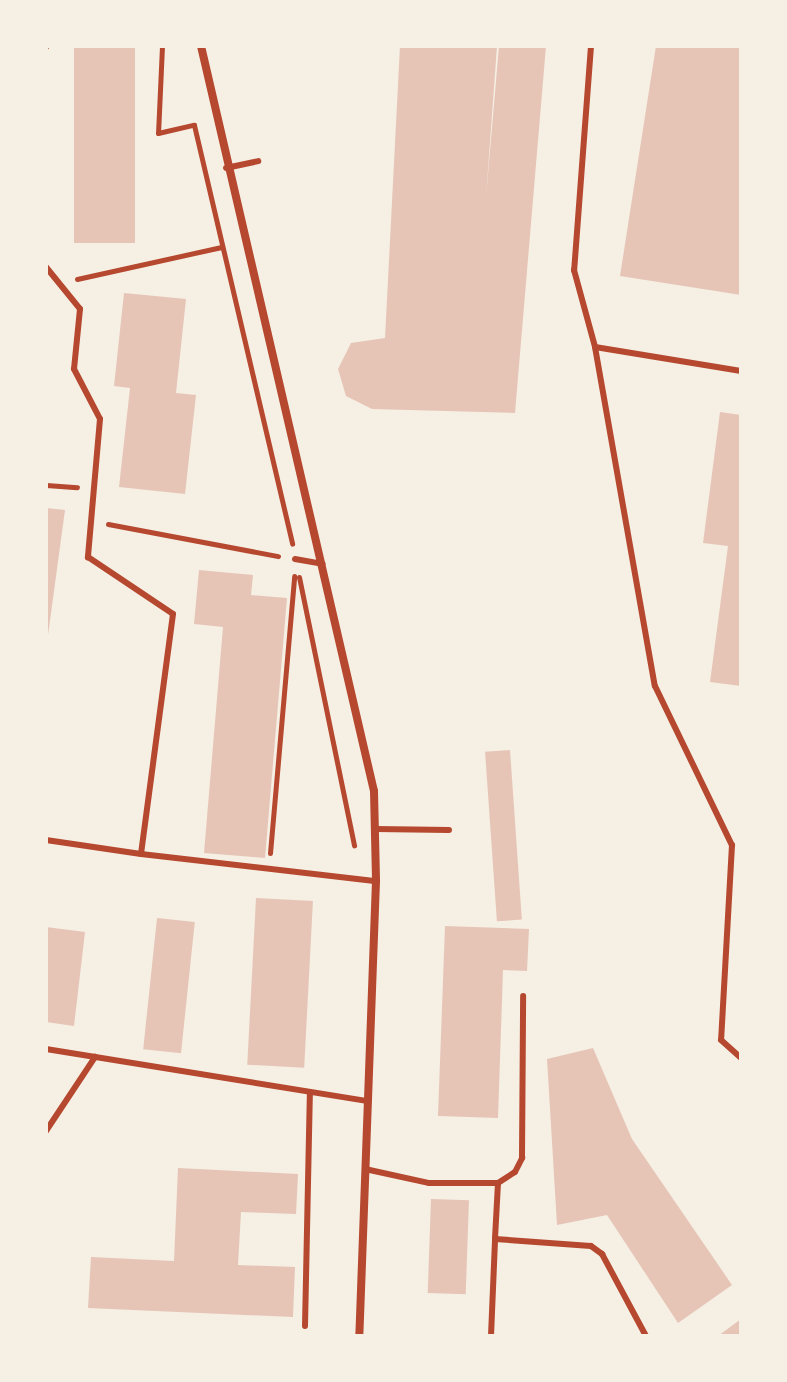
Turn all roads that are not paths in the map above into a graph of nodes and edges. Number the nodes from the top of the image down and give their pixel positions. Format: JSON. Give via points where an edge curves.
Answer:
{"nodes":[{"id":1,"x":201,"y":46,"type":"edge"},
{"id":2,"x":591,"y":46,"type":"edge"},
{"id":3,"x":258,"y":161,"type":"dead end"},
{"id":4,"x":226,"y":168,"type":"junction"},
{"id":5,"x":46,"y":267,"type":"edge"},
{"id":6,"x":595,"y":347,"type":"junction"},
{"id":7,"x":741,"y":371,"type":"edge"},
{"id":8,"x":295,"y":559,"type":"road end"},
{"id":9,"x":323,"y":564,"type":"junction"},
{"id":10,"x":376,"y":829,"type":"junction"},
{"id":11,"x":449,"y":830,"type":"dead end"},
{"id":12,"x":46,"y":840,"type":"edge"},
{"id":13,"x":141,"y":854,"type":"junction"},
{"id":14,"x":376,"y":881,"type":"junction"},
{"id":15,"x":523,"y":996,"type":"dead end"},
{"id":16,"x":46,"y":1049,"type":"edge"},
{"id":17,"x":95,"y":1057,"type":"junction"},
{"id":18,"x":741,"y":1058,"type":"edge"},
{"id":19,"x":310,"y":1092,"type":"junction"},
{"id":20,"x":368,"y":1101,"type":"junction"},
{"id":21,"x":46,"y":1131,"type":"edge"},
{"id":22,"x":365,"y":1169,"type":"junction"},
{"id":23,"x":498,"y":1183,"type":"junction"},
{"id":24,"x":495,"y":1239,"type":"junction"},
{"id":25,"x":305,"y":1326,"type":"dead end"},
{"id":26,"x":359,"y":1336,"type":"edge"},
{"id":27,"x":491,"y":1336,"type":"edge"},
{"id":28,"x":646,"y":1336,"type":"edge"}],
"edges":[{"from":1,"to":4,"type":"street"},
{"from":2,"to":6,"type":"lane","via":[[574,270]]},
{"from":3,"to":4,"type":"lane"},
{"from":4,"to":9,"type":"street"},
{"from":5,"to":13,"type":"lane","via":[[80,309],[74,369],[100,419],[88,557],[173,614]]},
{"from":6,"to":7,"type":"lane"},
{"from":6,"to":18,"type":"lane","via":[[655,686],[732,845],[721,1040]]},
{"from":8,"to":9,"type":"lane"},
{"from":9,"to":10,"type":"street","via":[[369,761]]},
{"from":10,"to":11,"type":"lane"},
{"from":10,"to":14,"type":"street"},
{"from":12,"to":13,"type":"lane"},
{"from":13,"to":14,"type":"lane"},
{"from":14,"to":20,"type":"street"},
{"from":15,"to":23,"type":"lane","via":[[522,1158],[515,1172]]},
{"from":16,"to":17,"type":"lane"},
{"from":17,"to":19,"type":"lane"},
{"from":17,"to":21,"type":"lane"},
{"from":19,"to":20,"type":"lane"},
{"from":19,"to":25,"type":"lane"},
{"from":20,"to":22,"type":"street"},
{"from":22,"to":23,"type":"lane","via":[[429,1183]]},
{"from":22,"to":26,"type":"street"},
{"from":23,"to":24,"type":"lane"},
{"from":24,"to":27,"type":"lane"},
{"from":24,"to":28,"type":"lane","via":[[591,1246],[602,1254]]}]}
